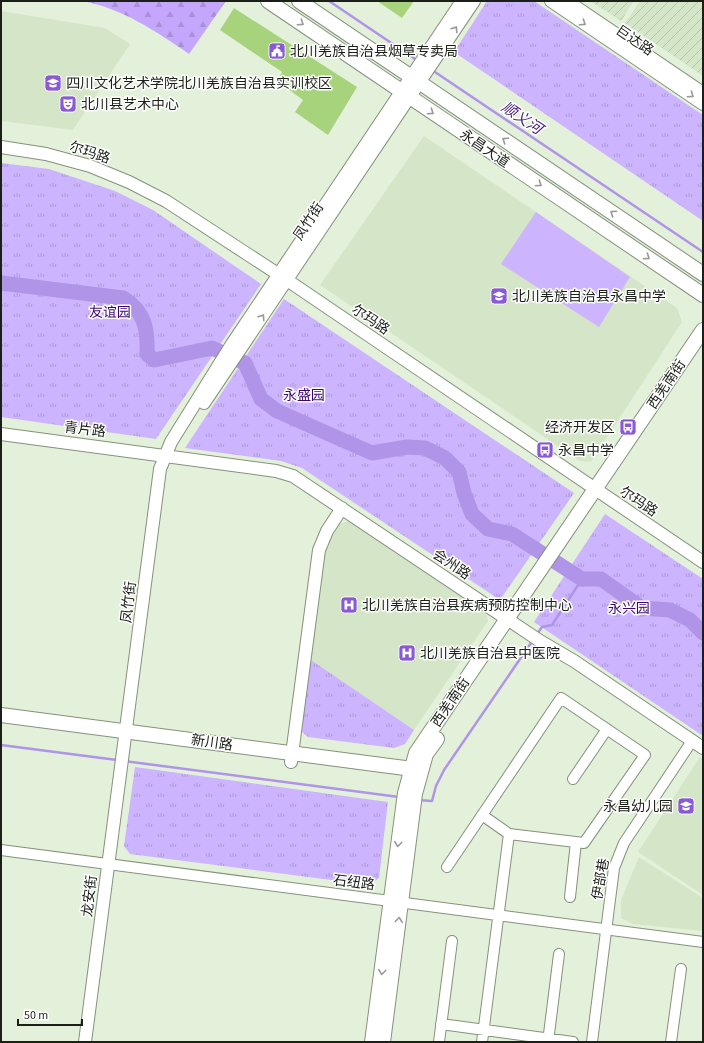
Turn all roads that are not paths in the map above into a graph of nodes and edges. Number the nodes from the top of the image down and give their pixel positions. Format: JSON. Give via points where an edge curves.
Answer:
{"nodes":[{"id":1,"x":268,"y":1,"type":"edge"},
{"id":2,"x":299,"y":1,"type":"edge"},
{"id":3,"x":462,"y":1,"type":"edge"},
{"id":4,"x":474,"y":1,"type":"edge"},
{"id":5,"x":551,"y":1,"type":"edge"},
{"id":6,"x":567,"y":1,"type":"edge"},
{"id":7,"x":432,"y":54,"type":"junction"},
{"id":8,"x":418,"y":75,"type":"junction"},
{"id":9,"x":703,"y":92,"type":"edge"},
{"id":10,"x":406,"y":94,"type":"junction"},
{"id":11,"x":703,"y":104,"type":"edge"},
{"id":12,"x":1,"y":147,"type":"edge"},
{"id":13,"x":703,"y":274,"type":"edge"},
{"id":14,"x":283,"y":278,"type":"junction"},
{"id":15,"x":703,"y":295,"type":"edge"},
{"id":16,"x":703,"y":330,"type":"edge"},
{"id":17,"x":703,"y":347,"type":"edge"},
{"id":18,"x":1,"y":434,"type":"edge"},
{"id":19,"x":165,"y":455,"type":"junction"},
{"id":20,"x":599,"y":492,"type":"junction"},
{"id":21,"x":342,"y":508,"type":"junction"},
{"id":22,"x":703,"y":562,"type":"edge"},
{"id":23,"x":511,"y":622,"type":"junction"},
{"id":24,"x":1,"y":714,"type":"edge"},
{"id":25,"x":1,"y":724,"type":"edge"},
{"id":26,"x":607,"y":729,"type":"junction"},
{"id":27,"x":125,"y":736,"type":"junction"},
{"id":28,"x":692,"y":741,"type":"junction"},
{"id":29,"x":703,"y":748,"type":"edge"},
{"id":30,"x":292,"y":757,"type":"junction"},
{"id":31,"x":122,"y":760,"type":"joint"},
{"id":32,"x":416,"y":774,"type":"junction"},
{"id":33,"x":573,"y":779,"type":"dead end"},
{"id":34,"x":482,"y":815,"type":"junction"},
{"id":35,"x":509,"y":834,"type":"junction"},
{"id":36,"x":576,"y":842,"type":"junction"},
{"id":37,"x":1,"y":850,"type":"edge"},
{"id":38,"x":109,"y":864,"type":"junction"},
{"id":39,"x":448,"y":867,"type":"dead end"},
{"id":40,"x":570,"y":898,"type":"dead end"},
{"id":41,"x":396,"y":902,"type":"junction"},
{"id":42,"x":498,"y":915,"type":"junction"},
{"id":43,"x":606,"y":929,"type":"junction"},
{"id":44,"x":452,"y":941,"type":"dead end"},
{"id":45,"x":703,"y":942,"type":"edge"},
{"id":46,"x":559,"y":954,"type":"dead end"},
{"id":47,"x":681,"y":969,"type":"dead end"},
{"id":48,"x":442,"y":1024,"type":"junction"},
{"id":49,"x":483,"y":1030,"type":"junction"},
{"id":50,"x":548,"y":1040,"type":"edge"},
{"id":51,"x":85,"y":1042,"type":"edge"},
{"id":52,"x":372,"y":1042,"type":"edge"},
{"id":53,"x":383,"y":1042,"type":"edge"},
{"id":54,"x":439,"y":1042,"type":"edge"},
{"id":55,"x":482,"y":1042,"type":"edge"},
{"id":56,"x":574,"y":1042,"type":"edge"},
{"id":57,"x":592,"y":1042,"type":"edge"},
{"id":58,"x":671,"y":1042,"type":"edge"}],
"edges":[{"from":1,"to":10,"type":"main road","name":"永昌大道","one_way":true},
{"from":2,"to":8,"type":"main road","name":"永昌大道"},
{"from":3,"to":7,"type":"street","name":"凤竹街"},
{"from":7,"to":4,"type":"street","name":"凤竹街","one_way":true},
{"from":5,"to":11,"type":"street","name":"巨达路","one_way":true},
{"from":6,"to":9,"type":"street","name":"巨达路"},
{"from":7,"to":8,"type":"street","name":"凤竹街"},
{"from":8,"to":10,"type":"street","name":"凤竹街"},
{"from":13,"to":8,"type":"main road","name":"永昌大道","one_way":true},
{"from":10,"to":14,"type":"street","name":"凤竹街"},
{"from":10,"to":15,"type":"main road","name":"永昌大道","one_way":true},
{"from":12,"to":14,"type":"street","name":"尔玛路","via":[[64,159],[129,182],[184,213]]},
{"from":14,"to":19,"type":"street","name":"凤竹街","via":[[213,383],[178,443]]},
{"from":14,"to":20,"type":"street","name":"尔玛路"},
{"from":16,"to":20,"type":"main road","name":"西羌南街"},
{"from":17,"to":20,"type":"main road","name":"西羌南街"},
{"from":18,"to":19,"type":"street","name":"青片路"},
{"from":19,"to":21,"type":"street","name":"会州路","via":[[285,473]]},
{"from":19,"to":27,"type":"street","name":"凤竹街","via":[[160,469]]},
{"from":20,"to":22,"type":"street","name":"尔玛路"},
{"from":20,"to":23,"type":"main road","name":"西羌南街"},
{"from":21,"to":23,"type":"street","name":"会州路"},
{"from":21,"to":30,"type":"street","via":[[327,531],[319,550]]},
{"from":23,"to":28,"type":"street","name":"会州路","via":[[574,661]]},
{"from":23,"to":32,"type":"main road","name":"西羌南街","via":[[426,754]]},
{"from":24,"to":27,"type":"main road","name":"新川路"},
{"from":25,"to":27,"type":"main road","name":"新川路"},
{"from":26,"to":33,"type":"street"},
{"from":26,"to":34,"type":"street","via":[[561,698]]},
{"from":26,"to":36,"type":"street","via":[[645,755],[584,844]]},
{"from":27,"to":30,"type":"main road","name":"新川路"},
{"from":27,"to":31,"type":"street","name":"凤竹街"},
{"from":28,"to":29,"type":"street","name":"会州路"},
{"from":28,"to":43,"type":"street","name":"伊部巷","via":[[618,855]]},
{"from":30,"to":32,"type":"main road","name":"新川路"},
{"from":31,"to":38,"type":"street","name":"龙安街"},
{"from":32,"to":41,"type":"main road","name":"西羌南街","via":[[409,800]]},
{"from":34,"to":35,"type":"street"},
{"from":34,"to":39,"type":"street"},
{"from":35,"to":36,"type":"street"},
{"from":35,"to":42,"type":"street"},
{"from":36,"to":40,"type":"street"},
{"from":37,"to":38,"type":"street","name":"石纽路"},
{"from":38,"to":41,"type":"street","name":"石纽路"},
{"from":38,"to":51,"type":"street","name":"龙安街"},
{"from":41,"to":42,"type":"street","name":"石纽路"},
{"from":41,"to":52,"type":"main road","name":"西羌南街","one_way":true},
{"from":53,"to":41,"type":"main road","name":"西羌南街","one_way":true},
{"from":42,"to":43,"type":"street","name":"石纽路"},
{"from":42,"to":49,"type":"street"},
{"from":43,"to":45,"type":"street","name":"石纽路"},
{"from":43,"to":57,"type":"street","name":"伊部巷"},
{"from":44,"to":48,"type":"street"},
{"from":46,"to":50,"type":"street"},
{"from":47,"to":58,"type":"street"},
{"from":48,"to":49,"type":"street"},
{"from":48,"to":54,"type":"street"},
{"from":49,"to":50,"type":"street"},
{"from":49,"to":55,"type":"street"},
{"from":50,"to":56,"type":"street"}]}
